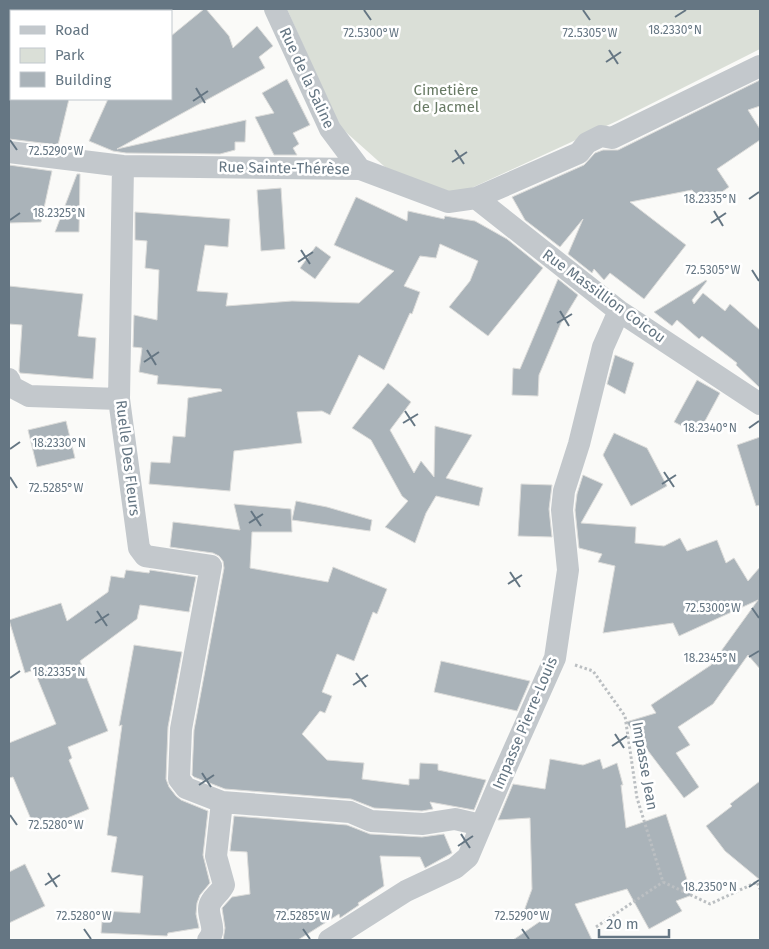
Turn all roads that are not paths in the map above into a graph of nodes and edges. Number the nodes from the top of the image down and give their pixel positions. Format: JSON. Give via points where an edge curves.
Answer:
{"nodes":[{"id":1,"x":275,"y":9,"type":"edge"},
{"id":2,"x":760,"y":66,"type":"edge"},
{"id":3,"x":9,"y":152,"type":"edge"},
{"id":4,"x":123,"y":166,"type":"junction"},
{"id":5,"x":360,"y":169,"type":"junction"},
{"id":6,"x":476,"y":198,"type":"junction"},
{"id":7,"x":618,"y":311,"type":"junction"},
{"id":8,"x":9,"y":379,"type":"edge"},
{"id":9,"x":120,"y":399,"type":"junction"},
{"id":10,"x":760,"y":404,"type":"edge"},
{"id":11,"x":222,"y":802,"type":"junction"},
{"id":12,"x":481,"y":826,"type":"junction"},
{"id":13,"x":208,"y":940,"type":"edge"},
{"id":14,"x":329,"y":940,"type":"edge"}],
"edges":[{"from":1,"to":5,"type":"street","name":"Rue de la Saline","via":[[330,129]]},
{"from":2,"to":6,"type":"street","name":"Rue Sainte-Thérèse","via":[[612,138],[601,136],[587,143],[579,153]]},
{"from":3,"to":4,"type":"street","name":"Rue Sainte-Thérèse"},
{"from":4,"to":5,"type":"street","name":"Rue Sainte-Thérèse"},
{"from":4,"to":9,"type":"street","name":"Ruelle Des Fleurs"},
{"from":5,"to":6,"type":"street","name":"Rue Sainte-Thérèse","via":[[448,202]]},
{"from":6,"to":7,"type":"street","name":"Rue Massillion Coicou"},
{"from":7,"to":10,"type":"street","name":"Rue Massillion Coicou"},
{"from":7,"to":12,"type":"street","name":"Impasse Pierre-Louis","via":[[603,347],[580,444],[564,491],[562,510],[568,570],[555,658]]},
{"from":8,"to":9,"type":"street","via":[[12,387],[29,396]]},
{"from":9,"to":11,"type":"street","name":"Ruelle Des Fleurs","via":[[139,548],[145,556],[211,566],[181,729],[179,779],[186,788]]},
{"from":11,"to":12,"type":"street","via":[[350,812],[371,821],[423,824],[455,819]]},
{"from":11,"to":13,"type":"street","via":[[216,856],[224,886],[211,901],[213,931]]},
{"from":12,"to":14,"type":"street","name":"Impasse Pierre-Louis","via":[[468,857],[455,868],[406,891]]}]}
